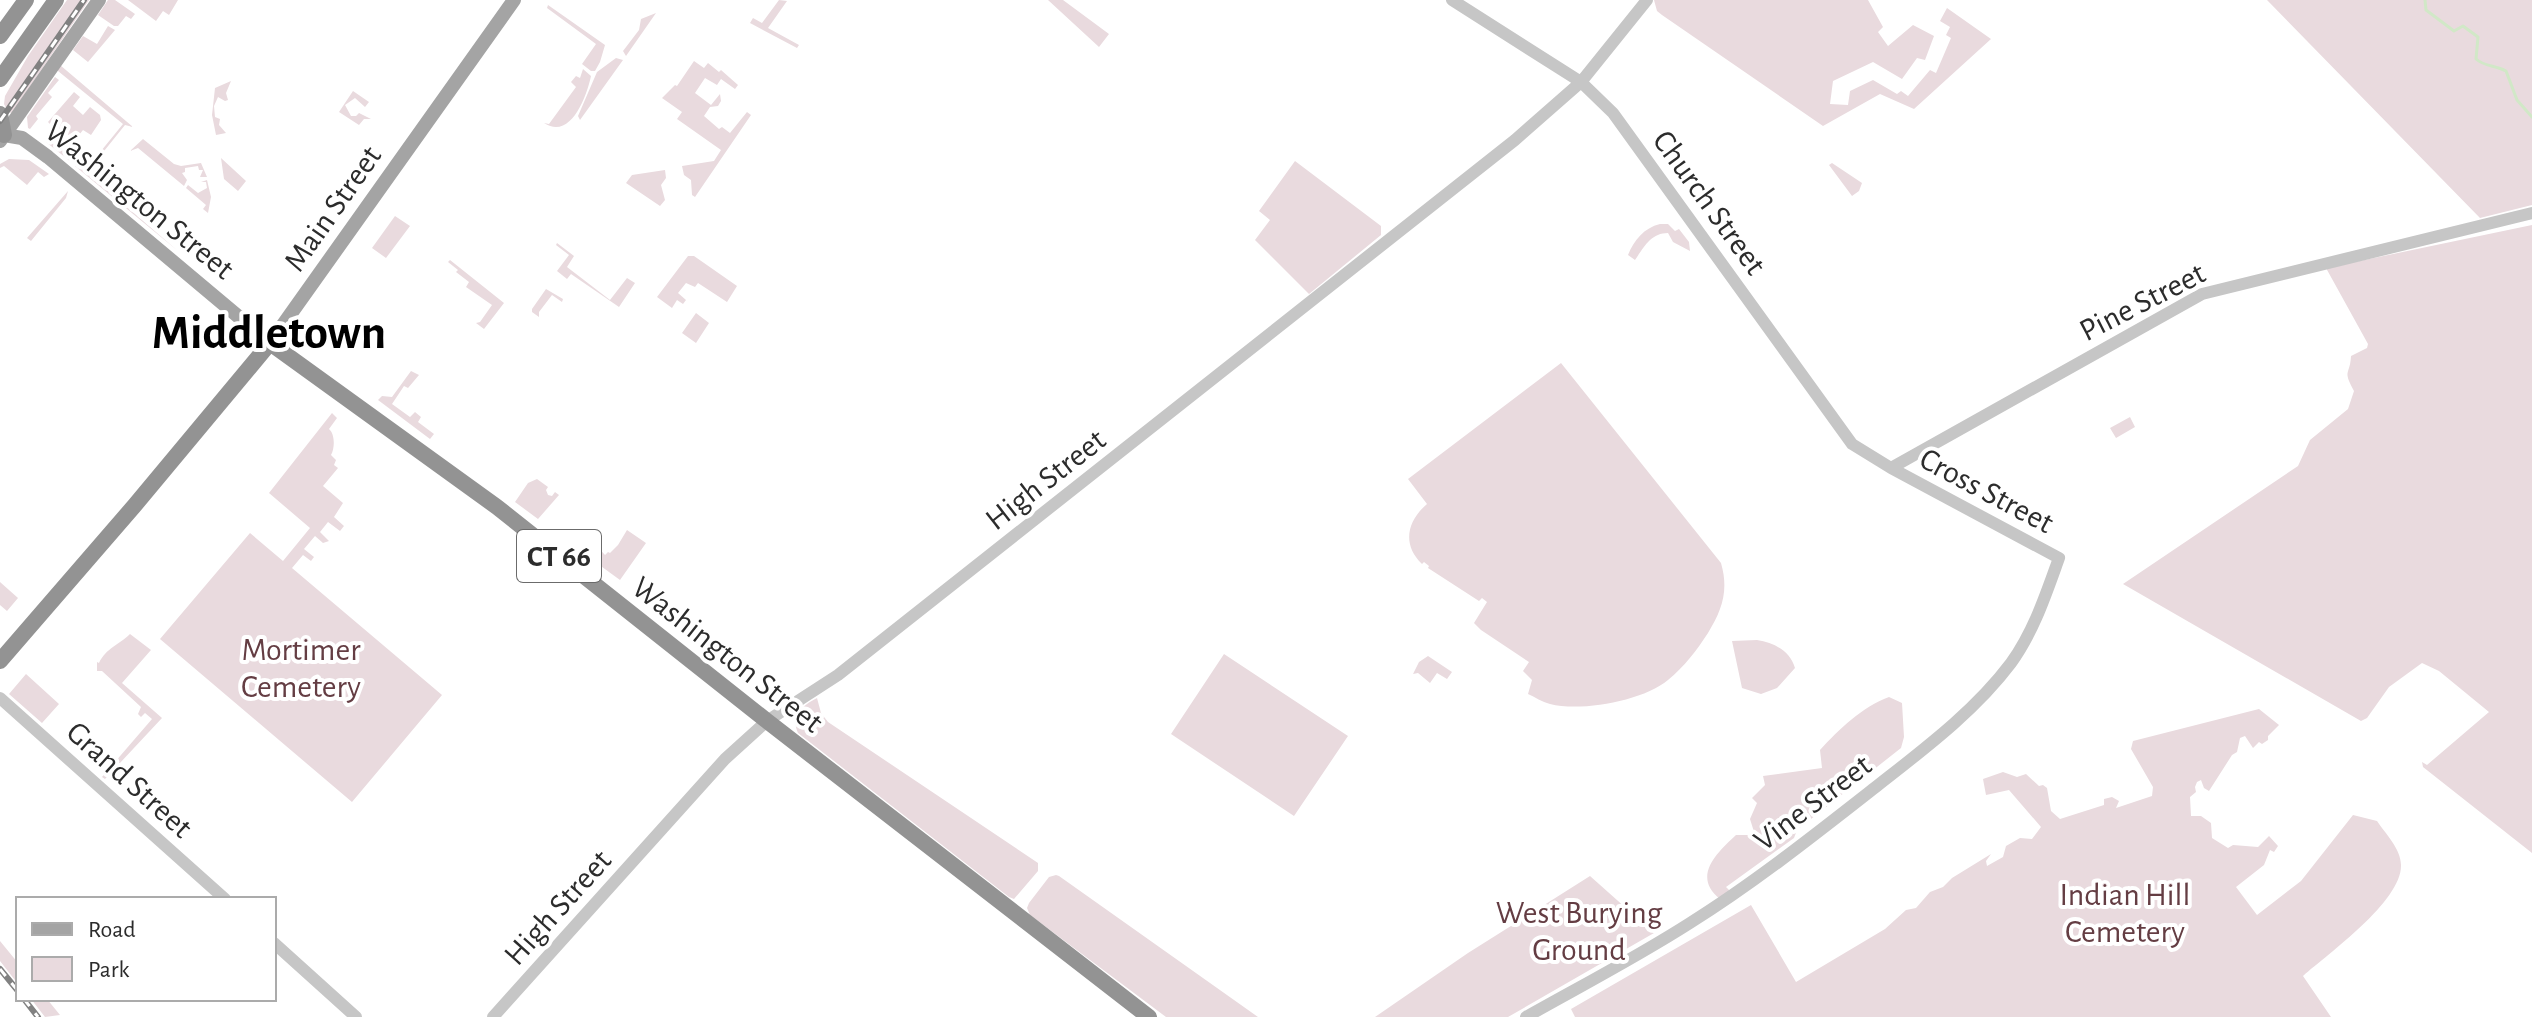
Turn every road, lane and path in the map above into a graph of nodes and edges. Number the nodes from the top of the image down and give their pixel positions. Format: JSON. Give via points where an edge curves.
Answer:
{"nodes":[{"id":1,"x":26,"y":0,"type":"edge"},
{"id":2,"x":56,"y":0,"type":"edge"},
{"id":3,"x":99,"y":0,"type":"edge"},
{"id":4,"x":514,"y":0,"type":"edge"},
{"id":5,"x":1452,"y":0,"type":"edge"},
{"id":6,"x":1647,"y":0,"type":"edge"},
{"id":7,"x":0,"y":36,"type":"edge"},
{"id":8,"x":0,"y":79,"type":"edge"},
{"id":9,"x":1581,"y":82,"type":"junction"},
{"id":10,"x":0,"y":114,"type":"edge"},
{"id":11,"x":1,"y":136,"type":"edge"},
{"id":12,"x":2532,"y":213,"type":"edge"},
{"id":13,"x":270,"y":343,"type":"junction"},
{"id":14,"x":1891,"y":468,"type":"junction"},
{"id":15,"x":2059,"y":558,"type":"joint"},
{"id":16,"x":0,"y":661,"type":"edge"},
{"id":17,"x":0,"y":698,"type":"edge"},
{"id":18,"x":767,"y":721,"type":"junction"},
{"id":19,"x":223,"y":897,"type":"edge"},
{"id":20,"x":276,"y":945,"type":"edge"},
{"id":21,"x":356,"y":1017,"type":"edge"},
{"id":22,"x":493,"y":1017,"type":"edge"},
{"id":23,"x":1149,"y":1017,"type":"edge"},
{"id":24,"x":1526,"y":1017,"type":"edge"}],
"edges":[{"from":1,"to":7,"type":"highway"},
{"from":2,"to":8,"type":"highway"},
{"from":3,"to":11,"type":"main road"},
{"from":4,"to":13,"type":"main road","name":"Main Street"},
{"from":5,"to":9,"type":"street","name":"Church Street"},
{"from":6,"to":9,"type":"street","name":"High Street"},
{"from":9,"to":14,"type":"street","name":"Church Street","via":[[1623,126],[1842,433]]},
{"from":9,"to":18,"type":"street","name":"High Street","via":[[1480,168],[838,675]]},
{"from":10,"to":11,"type":"highway"},
{"from":11,"to":13,"type":"main road","name":"Washington Street","via":[[22,138],[48,157]]},
{"from":12,"to":14,"type":"street","name":"Pine Street","via":[[2202,294]]},
{"from":13,"to":16,"type":"highway","name":"Main Street"},
{"from":13,"to":18,"type":"highway","name":"Washington Street","number":"CT 66","via":[[497,507]]},
{"from":14,"to":15,"type":"street","name":"Cross Street"},
{"from":15,"to":24,"type":"street","name":"Vine Street","via":[[2023,645],[1998,680],[1948,727],[1717,905]]},
{"from":17,"to":19,"type":"street","name":"Grand Street"},
{"from":18,"to":22,"type":"street","name":"High Street","via":[[725,759]]},
{"from":18,"to":23,"type":"highway","name":"Washington Street","number":"CT 66"},
{"from":20,"to":21,"type":"street"}]}
